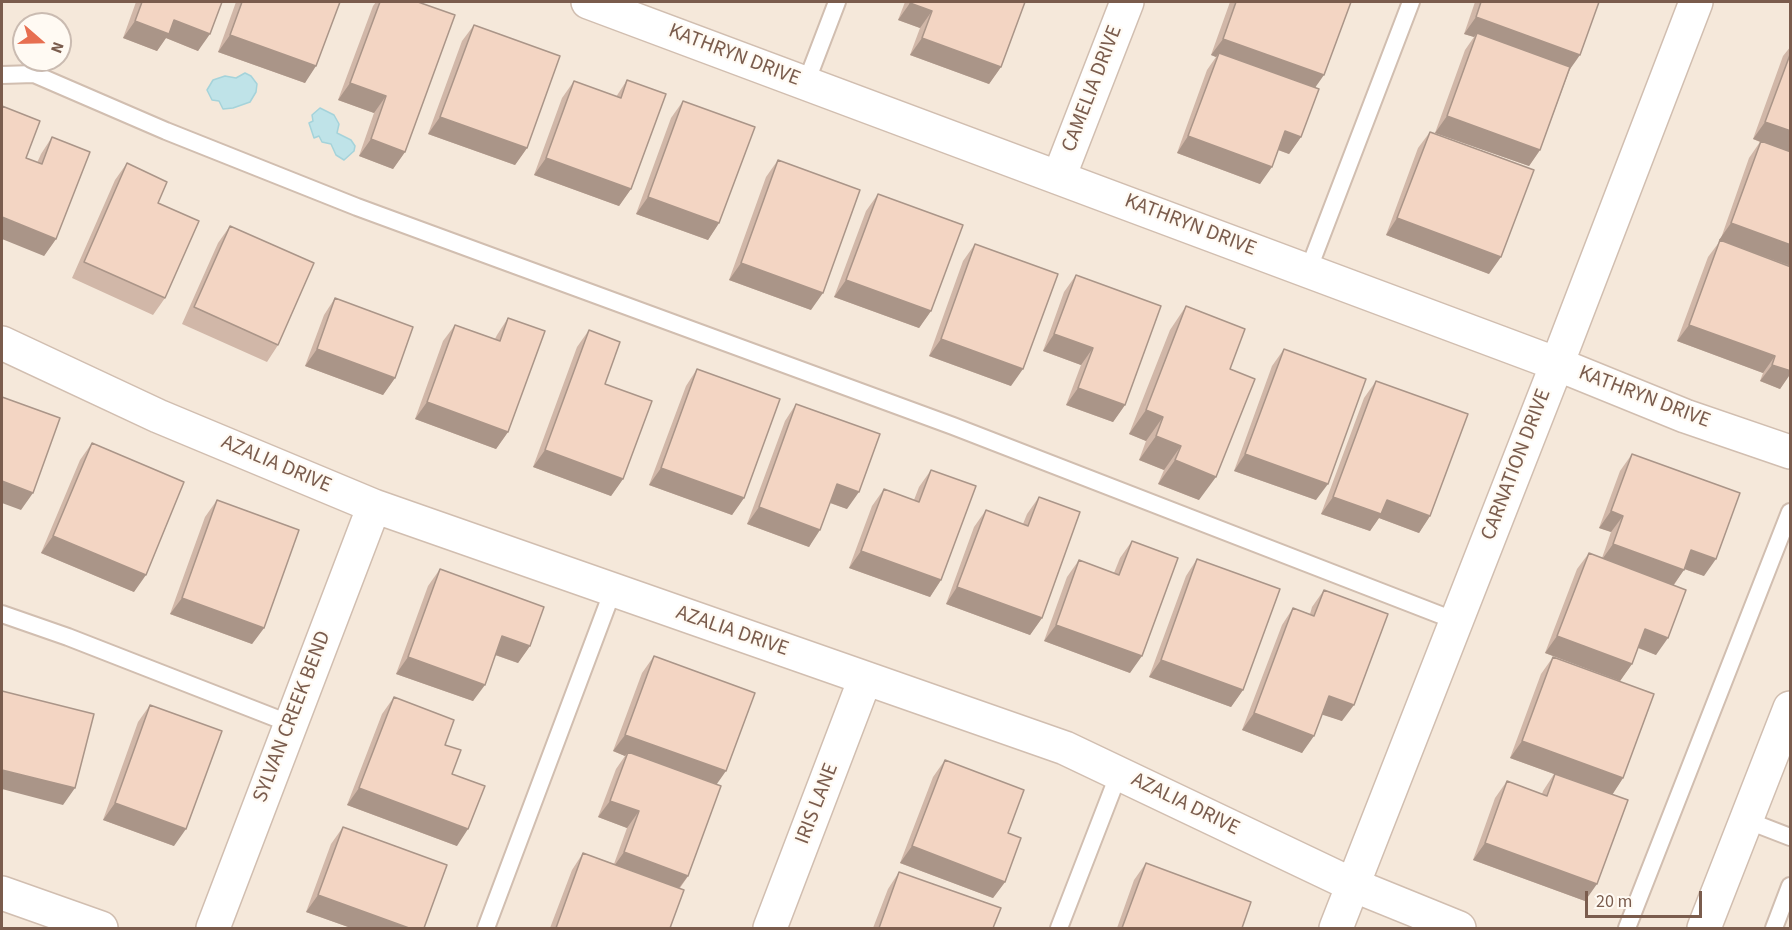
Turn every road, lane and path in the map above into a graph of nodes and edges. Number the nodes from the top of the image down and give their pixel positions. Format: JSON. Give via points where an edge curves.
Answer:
{"nodes":[{"id":1,"x":588,"y":2,"type":"edge"},
{"id":2,"x":837,"y":2,"type":"edge"},
{"id":3,"x":1127,"y":2,"type":"edge"},
{"id":4,"x":1411,"y":2,"type":"edge"},
{"id":5,"x":1696,"y":2,"type":"edge"},
{"id":6,"x":2,"y":74,"type":"edge"},
{"id":7,"x":806,"y":83,"type":"junction"},
{"id":8,"x":1059,"y":177,"type":"junction"},
{"id":9,"x":1308,"y":271,"type":"junction"},
{"id":10,"x":2,"y":343,"type":"edge"},
{"id":11,"x":1557,"y":364,"type":"junction"},
{"id":12,"x":1791,"y":452,"type":"edge"},
{"id":13,"x":374,"y":506,"type":"junction"},
{"id":14,"x":1791,"y":512,"type":"edge"},
{"id":15,"x":613,"y":590,"type":"junction"},
{"id":16,"x":2,"y":614,"type":"edge"},
{"id":17,"x":1456,"y":621,"type":"junction"},
{"id":18,"x":865,"y":679,"type":"junction"},
{"id":19,"x":1791,"y":708,"type":"edge"},
{"id":20,"x":291,"y":724,"type":"junction"},
{"id":21,"x":1119,"y":774,"type":"junction"},
{"id":22,"x":1746,"y":820,"type":"junction"},
{"id":23,"x":1791,"y":837,"type":"edge"},
{"id":24,"x":1353,"y":885,"type":"junction"},
{"id":25,"x":1791,"y":886,"type":"edge"},
{"id":26,"x":2,"y":893,"type":"edge"},
{"id":27,"x":101,"y":928,"type":"edge"},
{"id":28,"x":213,"y":928,"type":"edge"},
{"id":29,"x":486,"y":928,"type":"edge"},
{"id":30,"x":770,"y":928,"type":"edge"},
{"id":31,"x":1059,"y":928,"type":"edge"},
{"id":32,"x":1336,"y":928,"type":"edge"},
{"id":33,"x":1459,"y":928,"type":"edge"},
{"id":34,"x":1627,"y":928,"type":"edge"},
{"id":35,"x":1704,"y":928,"type":"edge"},
{"id":36,"x":1774,"y":928,"type":"edge"}],
"edges":[{"from":1,"to":7,"type":"street","name":"KATHRYN DRIVE"},
{"from":2,"to":7,"type":"lane"},
{"from":3,"to":8,"type":"street","name":"CAMELIA DRIVE"},
{"from":4,"to":9,"type":"lane"},
{"from":5,"to":11,"type":"street","name":"CARNATION DRIVE"},
{"from":6,"to":17,"type":"lane","via":[[34,74],[357,207],[952,426]]},
{"from":7,"to":8,"type":"street","name":"KATHRYN DRIVE"},
{"from":8,"to":9,"type":"street","name":"KATHRYN DRIVE"},
{"from":9,"to":11,"type":"street","name":"KATHRYN DRIVE"},
{"from":10,"to":13,"type":"street","name":"AZALIA DRIVE","via":[[158,416]]},
{"from":11,"to":12,"type":"street","name":"KATHRYN DRIVE","via":[[1685,416]]},
{"from":11,"to":17,"type":"street","name":"CARNATION DRIVE"},
{"from":13,"to":15,"type":"street","name":"AZALIA DRIVE"},
{"from":13,"to":20,"type":"street","name":"SYLVAN CREEK BEND"},
{"from":14,"to":34,"type":"lane"},
{"from":15,"to":18,"type":"street","name":"AZALIA DRIVE"},
{"from":15,"to":29,"type":"lane"},
{"from":16,"to":20,"type":"lane"},
{"from":17,"to":24,"type":"street","name":"CARNATION DRIVE"},
{"from":18,"to":21,"type":"street","name":"AZALIA DRIVE","via":[[1065,748]]},
{"from":18,"to":30,"type":"street","name":"IRIS LANE"},
{"from":19,"to":22,"type":"street"},
{"from":20,"to":28,"type":"street","name":"SYLVAN CREEK BEND"},
{"from":21,"to":24,"type":"street","name":"AZALIA DRIVE"},
{"from":21,"to":31,"type":"lane"},
{"from":22,"to":23,"type":"lane"},
{"from":22,"to":35,"type":"street"},
{"from":24,"to":32,"type":"street","name":"CARNATION DRIVE"},
{"from":24,"to":33,"type":"street","name":"AZALIA DRIVE"},
{"from":25,"to":36,"type":"lane"},
{"from":26,"to":27,"type":"street"}]}
